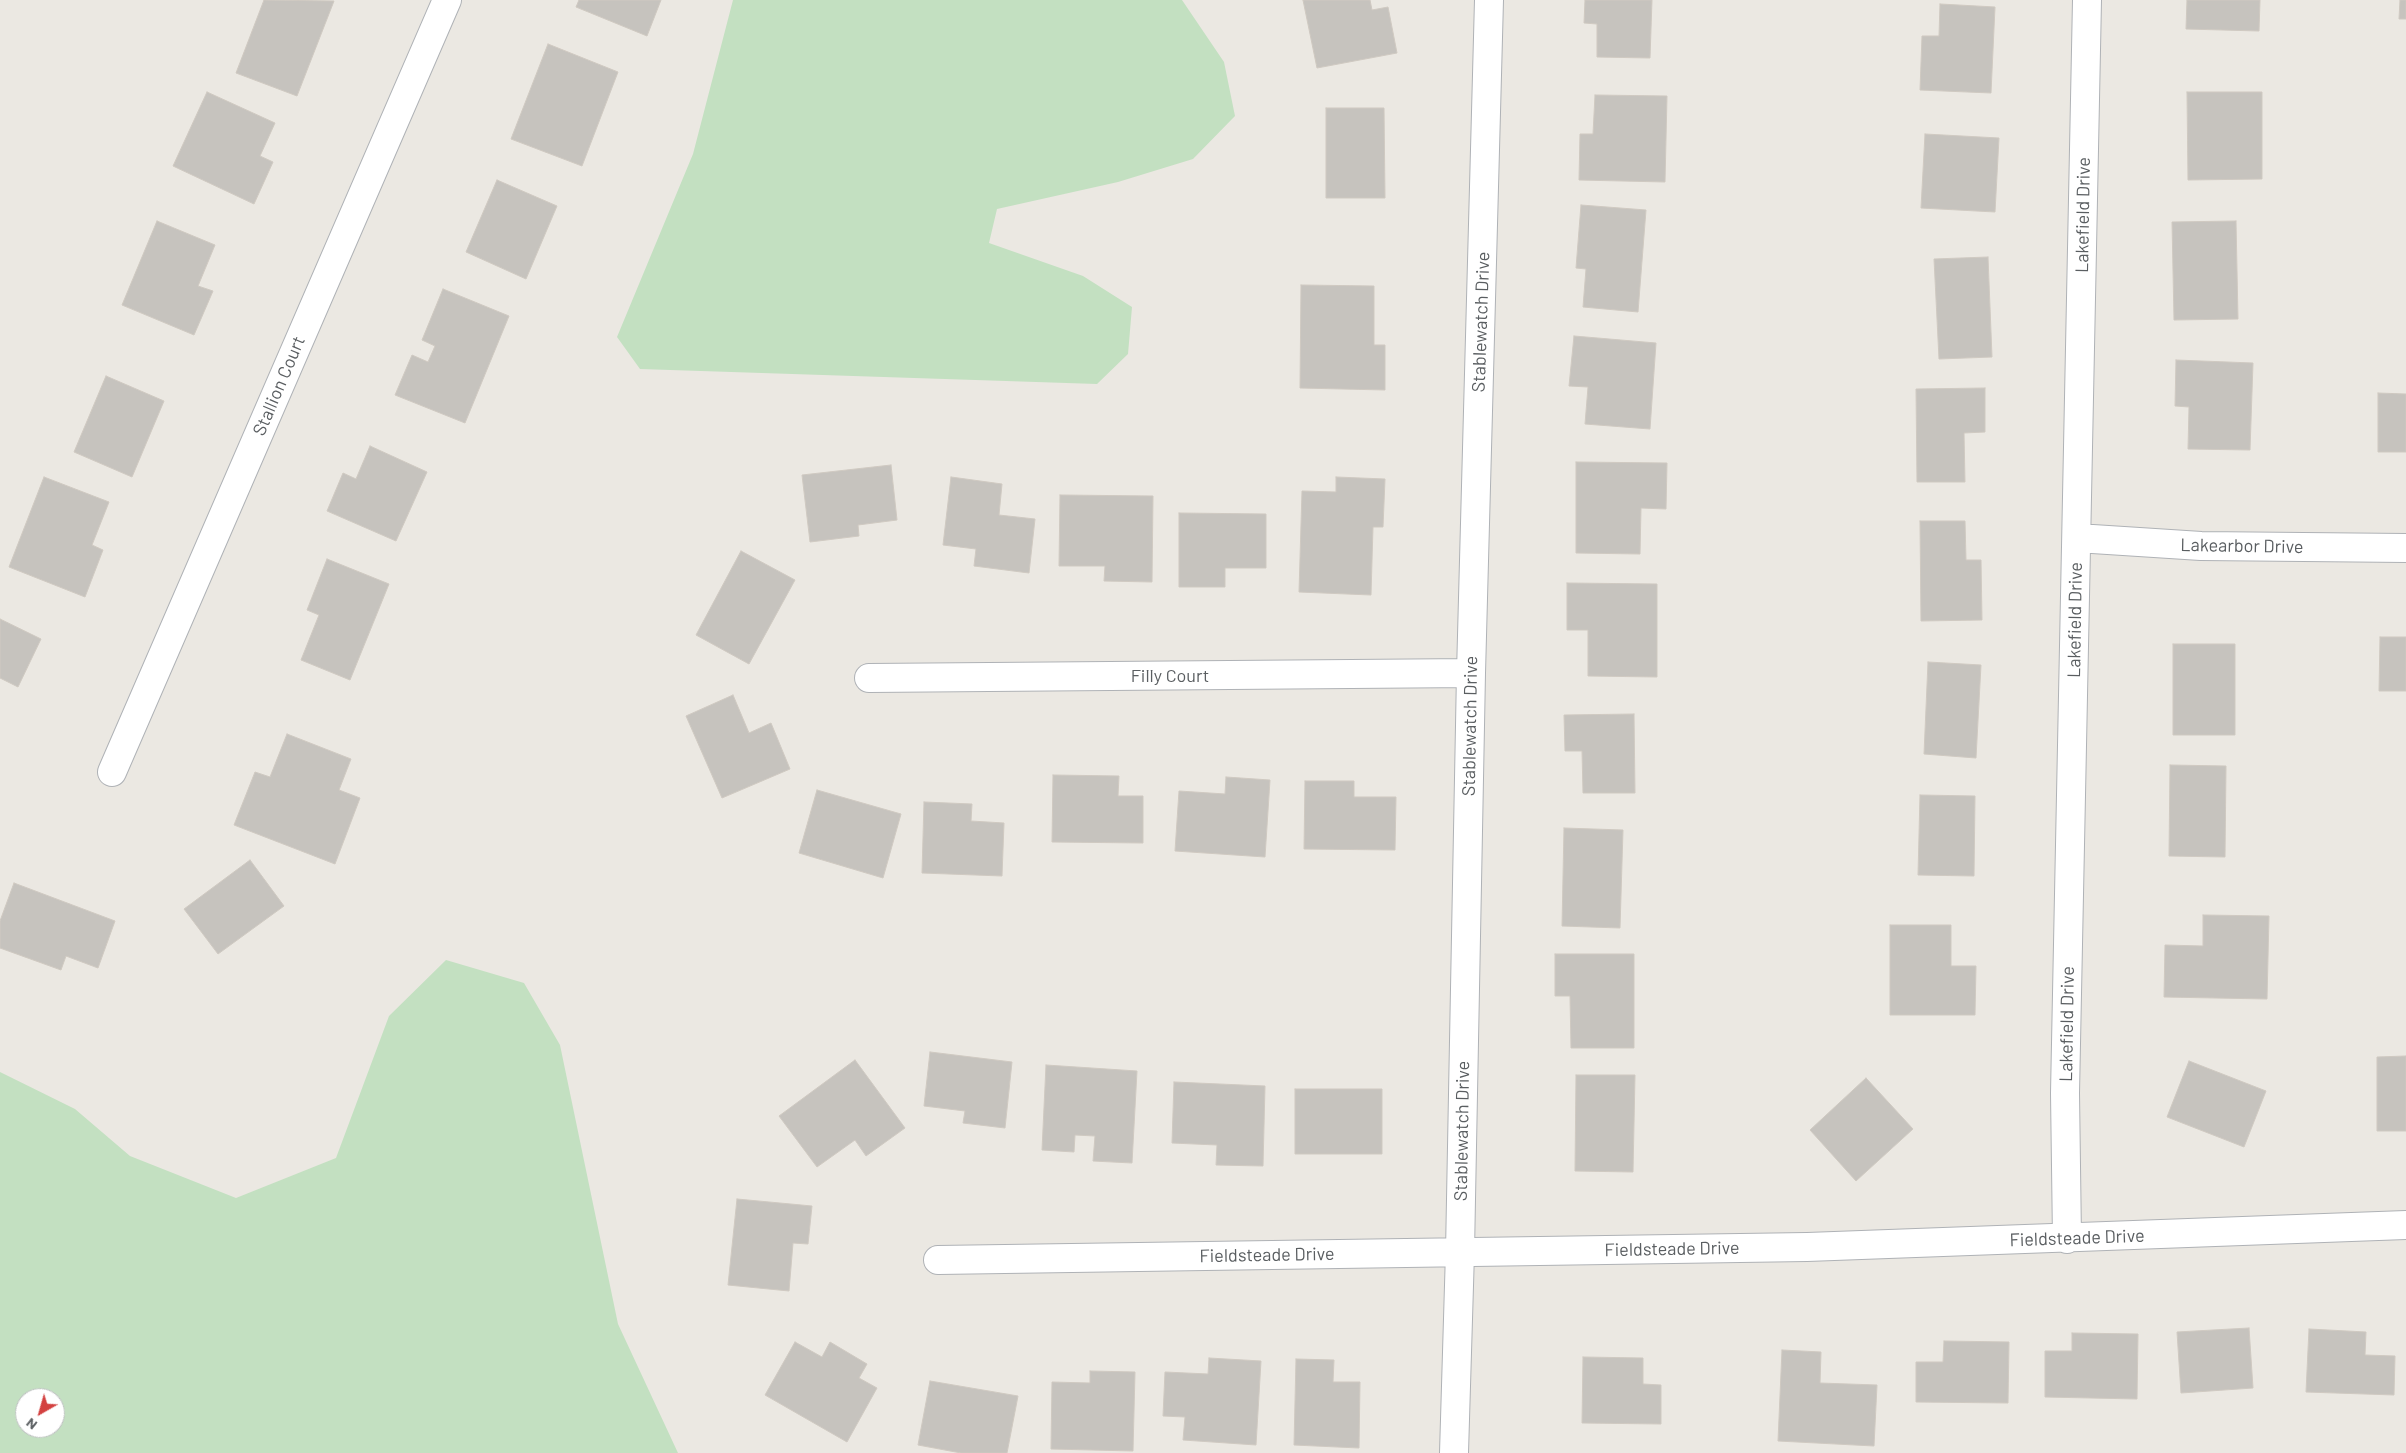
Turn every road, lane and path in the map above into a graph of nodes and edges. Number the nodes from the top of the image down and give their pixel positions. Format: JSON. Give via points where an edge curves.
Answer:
{"nodes":[{"id":1,"x":447,"y":0,"type":"edge"},
{"id":2,"x":1489,"y":0,"type":"edge"},
{"id":3,"x":2087,"y":0,"type":"edge"},
{"id":4,"x":2077,"y":538,"type":"junction"},
{"id":5,"x":2406,"y":548,"type":"edge"},
{"id":6,"x":1471,"y":674,"type":"junction"},
{"id":7,"x":869,"y":678,"type":"dead end"},
{"id":8,"x":112,"y":772,"type":"dead end"},
{"id":9,"x":2406,"y":1225,"type":"edge"},
{"id":10,"x":2067,"y":1239,"type":"junction"},
{"id":11,"x":1460,"y":1252,"type":"junction"},
{"id":12,"x":938,"y":1260,"type":"dead end"},
{"id":13,"x":1454,"y":1453,"type":"edge"}],
"edges":[{"from":1,"to":8,"type":"street","name":"Stallion Court"},
{"from":2,"to":6,"type":"street","name":"Stablewatch Drive"},
{"from":3,"to":4,"type":"street","name":"Lakefield Drive"},
{"from":4,"to":5,"type":"street","name":"Lakearbor Drive","via":[[2201,546]]},
{"from":4,"to":10,"type":"street","name":"Lakefield Drive","via":[[2065,1093]]},
{"from":6,"to":7,"type":"street","name":"Filly Court"},
{"from":6,"to":11,"type":"street","name":"Stablewatch Drive"},
{"from":9,"to":10,"type":"street","name":"Fieldsteade Drive"},
{"from":10,"to":11,"type":"street","name":"Fieldsteade Drive","via":[[1807,1248]]},
{"from":11,"to":12,"type":"street","name":"Fieldsteade Drive"},
{"from":11,"to":13,"type":"street","name":"Stablewatch Drive"}]}
